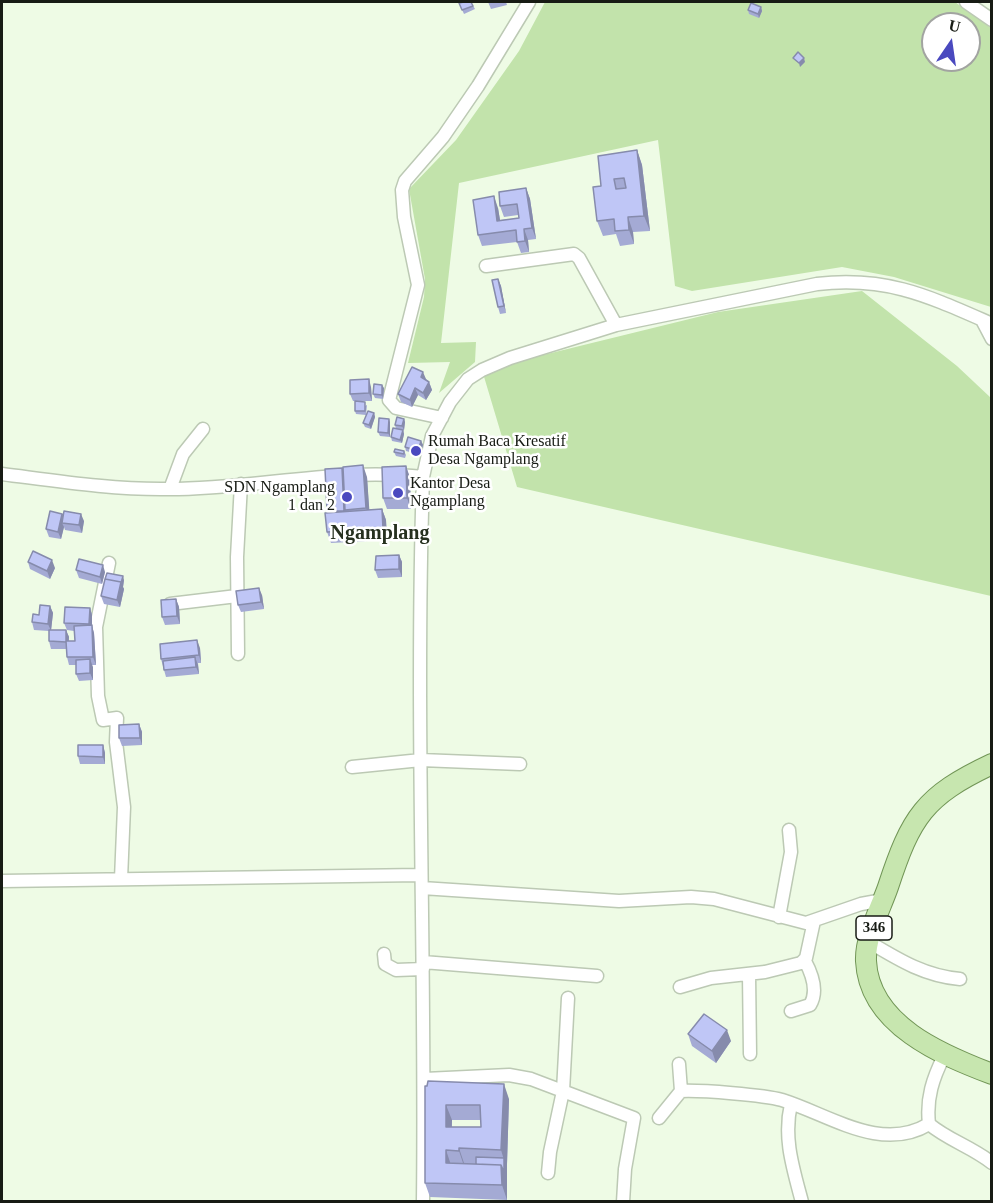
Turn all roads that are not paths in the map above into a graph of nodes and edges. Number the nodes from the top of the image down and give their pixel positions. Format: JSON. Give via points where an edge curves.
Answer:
{"nodes":[{"id":1,"x":529,"y":2,"type":"edge"},
{"id":2,"x":966,"y":2,"type":"edge"},
{"id":3,"x":992,"y":21,"type":"edge"},
{"id":4,"x":486,"y":266,"type":"dead end"},
{"id":5,"x":987,"y":322,"type":"edge"},
{"id":6,"x":615,"y":325,"type":"junction"},
{"id":7,"x":992,"y":339,"type":"edge"},
{"id":8,"x":442,"y":418,"type":"junction"},
{"id":9,"x":202,"y":429,"type":"dead end"},
{"id":10,"x":2,"y":474,"type":"edge"},
{"id":11,"x":423,"y":477,"type":"junction"},
{"id":12,"x":241,"y":484,"type":"junction"},
{"id":13,"x":170,"y":489,"type":"junction"},
{"id":14,"x":109,"y":563,"type":"dead end"},
{"id":15,"x":237,"y":596,"type":"junction"},
{"id":16,"x":170,"y":604,"type":"edge"},
{"id":17,"x":238,"y":654,"type":"dead end"},
{"id":18,"x":421,"y":760,"type":"junction"},
{"id":19,"x":520,"y":764,"type":"dead end"},
{"id":20,"x":992,"y":764,"type":"edge"},
{"id":21,"x":352,"y":767,"type":"dead end"},
{"id":22,"x":789,"y":830,"type":"dead end"},
{"id":23,"x":420,"y":874,"type":"junction"},
{"id":24,"x":121,"y":879,"type":"junction"},
{"id":25,"x":2,"y":881,"type":"edge"},
{"id":26,"x":422,"y":888,"type":"junction"},
{"id":27,"x":884,"y":900,"type":"junction"},
{"id":28,"x":779,"y":917,"type":"junction"},
{"id":29,"x":814,"y":921,"type":"junction"},
{"id":30,"x":869,"y":942,"type":"junction"},
{"id":31,"x":384,"y":954,"type":"dead end"},
{"id":32,"x":805,"y":961,"type":"junction"},
{"id":33,"x":423,"y":966,"type":"junction"},
{"id":34,"x":749,"y":974,"type":"junction"},
{"id":35,"x":597,"y":976,"type":"dead end"},
{"id":36,"x":960,"y":979,"type":"dead end"},
{"id":37,"x":680,"y":987,"type":"dead end"},
{"id":38,"x":568,"y":998,"type":"dead end"},
{"id":39,"x":791,"y":1011,"type":"dead end"},
{"id":40,"x":750,"y":1054,"type":"dead end"},
{"id":41,"x":944,"y":1056,"type":"junction"},
{"id":42,"x":679,"y":1064,"type":"dead end"},
{"id":43,"x":992,"y":1074,"type":"edge"},
{"id":44,"x":425,"y":1079,"type":"junction"},
{"id":45,"x":563,"y":1091,"type":"junction"},
{"id":46,"x":681,"y":1091,"type":"junction"},
{"id":47,"x":791,"y":1104,"type":"junction"},
{"id":48,"x":659,"y":1118,"type":"dead end"},
{"id":49,"x":929,"y":1124,"type":"junction"},
{"id":50,"x":992,"y":1163,"type":"edge"},
{"id":51,"x":548,"y":1173,"type":"dead end"},
{"id":52,"x":423,"y":1202,"type":"edge"},
{"id":53,"x":623,"y":1202,"type":"edge"},
{"id":54,"x":802,"y":1202,"type":"edge"}],
"edges":[{"from":1,"to":8,"type":"street","via":[[478,86],[402,190],[418,285],[390,403],[399,409]]},
{"from":2,"to":3,"type":"street"},
{"from":4,"to":6,"type":"street","via":[[574,254]]},
{"from":5,"to":6,"type":"street","via":[[930,297],[885,284],[849,280]]},
{"from":5,"to":7,"type":"street"},
{"from":6,"to":8,"type":"street","via":[[482,370],[468,379]]},
{"from":8,"to":11,"type":"street","via":[[429,445]]},
{"from":9,"to":13,"type":"street","via":[[183,454]]},
{"from":10,"to":13,"type":"street","via":[[69,483]]},
{"from":11,"to":12,"type":"street","via":[[369,475]]},
{"from":11,"to":18,"type":"street"},
{"from":12,"to":13,"type":"street"},
{"from":12,"to":15,"type":"street"},
{"from":14,"to":24,"type":"street","via":[[96,627],[98,696],[103,720],[117,718],[124,807]]},
{"from":15,"to":16,"type":"street"},
{"from":15,"to":17,"type":"street"},
{"from":18,"to":19,"type":"street"},
{"from":18,"to":21,"type":"street"},
{"from":18,"to":23,"type":"street"},
{"from":20,"to":27,"type":"main road","number":"346","via":[[946,788],[927,804],[907,835]]},
{"from":22,"to":28,"type":"street","via":[[791,852]]},
{"from":23,"to":24,"type":"street"},
{"from":23,"to":26,"type":"street"},
{"from":24,"to":25,"type":"street"},
{"from":26,"to":28,"type":"street","via":[[620,901],[714,898]]},
{"from":26,"to":33,"type":"street"},
{"from":27,"to":29,"type":"street"},
{"from":27,"to":30,"type":"main road","number":"346"},
{"from":28,"to":29,"type":"street"},
{"from":29,"to":32,"type":"street"},
{"from":30,"to":36,"type":"street","via":[[919,970]]},
{"from":30,"to":41,"type":"main road","number":"346","via":[[868,971],[879,998],[913,1035]]},
{"from":31,"to":33,"type":"street","via":[[385,964],[391,969]]},
{"from":32,"to":34,"type":"street"},
{"from":32,"to":39,"type":"street","via":[[814,997],[810,1005]]},
{"from":33,"to":35,"type":"street"},
{"from":33,"to":44,"type":"street"},
{"from":34,"to":37,"type":"street","via":[[711,978]]},
{"from":34,"to":40,"type":"street"},
{"from":38,"to":45,"type":"street"},
{"from":41,"to":43,"type":"main road","number":"346"},
{"from":41,"to":49,"type":"street","via":[[930,1089]]},
{"from":42,"to":46,"type":"street"},
{"from":44,"to":45,"type":"street","via":[[509,1075]]},
{"from":44,"to":52,"type":"street"},
{"from":45,"to":51,"type":"street"},
{"from":45,"to":53,"type":"street","via":[[634,1118]]},
{"from":46,"to":47,"type":"street"},
{"from":46,"to":48,"type":"street"},
{"from":47,"to":49,"type":"street","via":[[872,1134],[902,1136]]},
{"from":47,"to":54,"type":"street","via":[[787,1142]]},
{"from":49,"to":50,"type":"street"}]}
